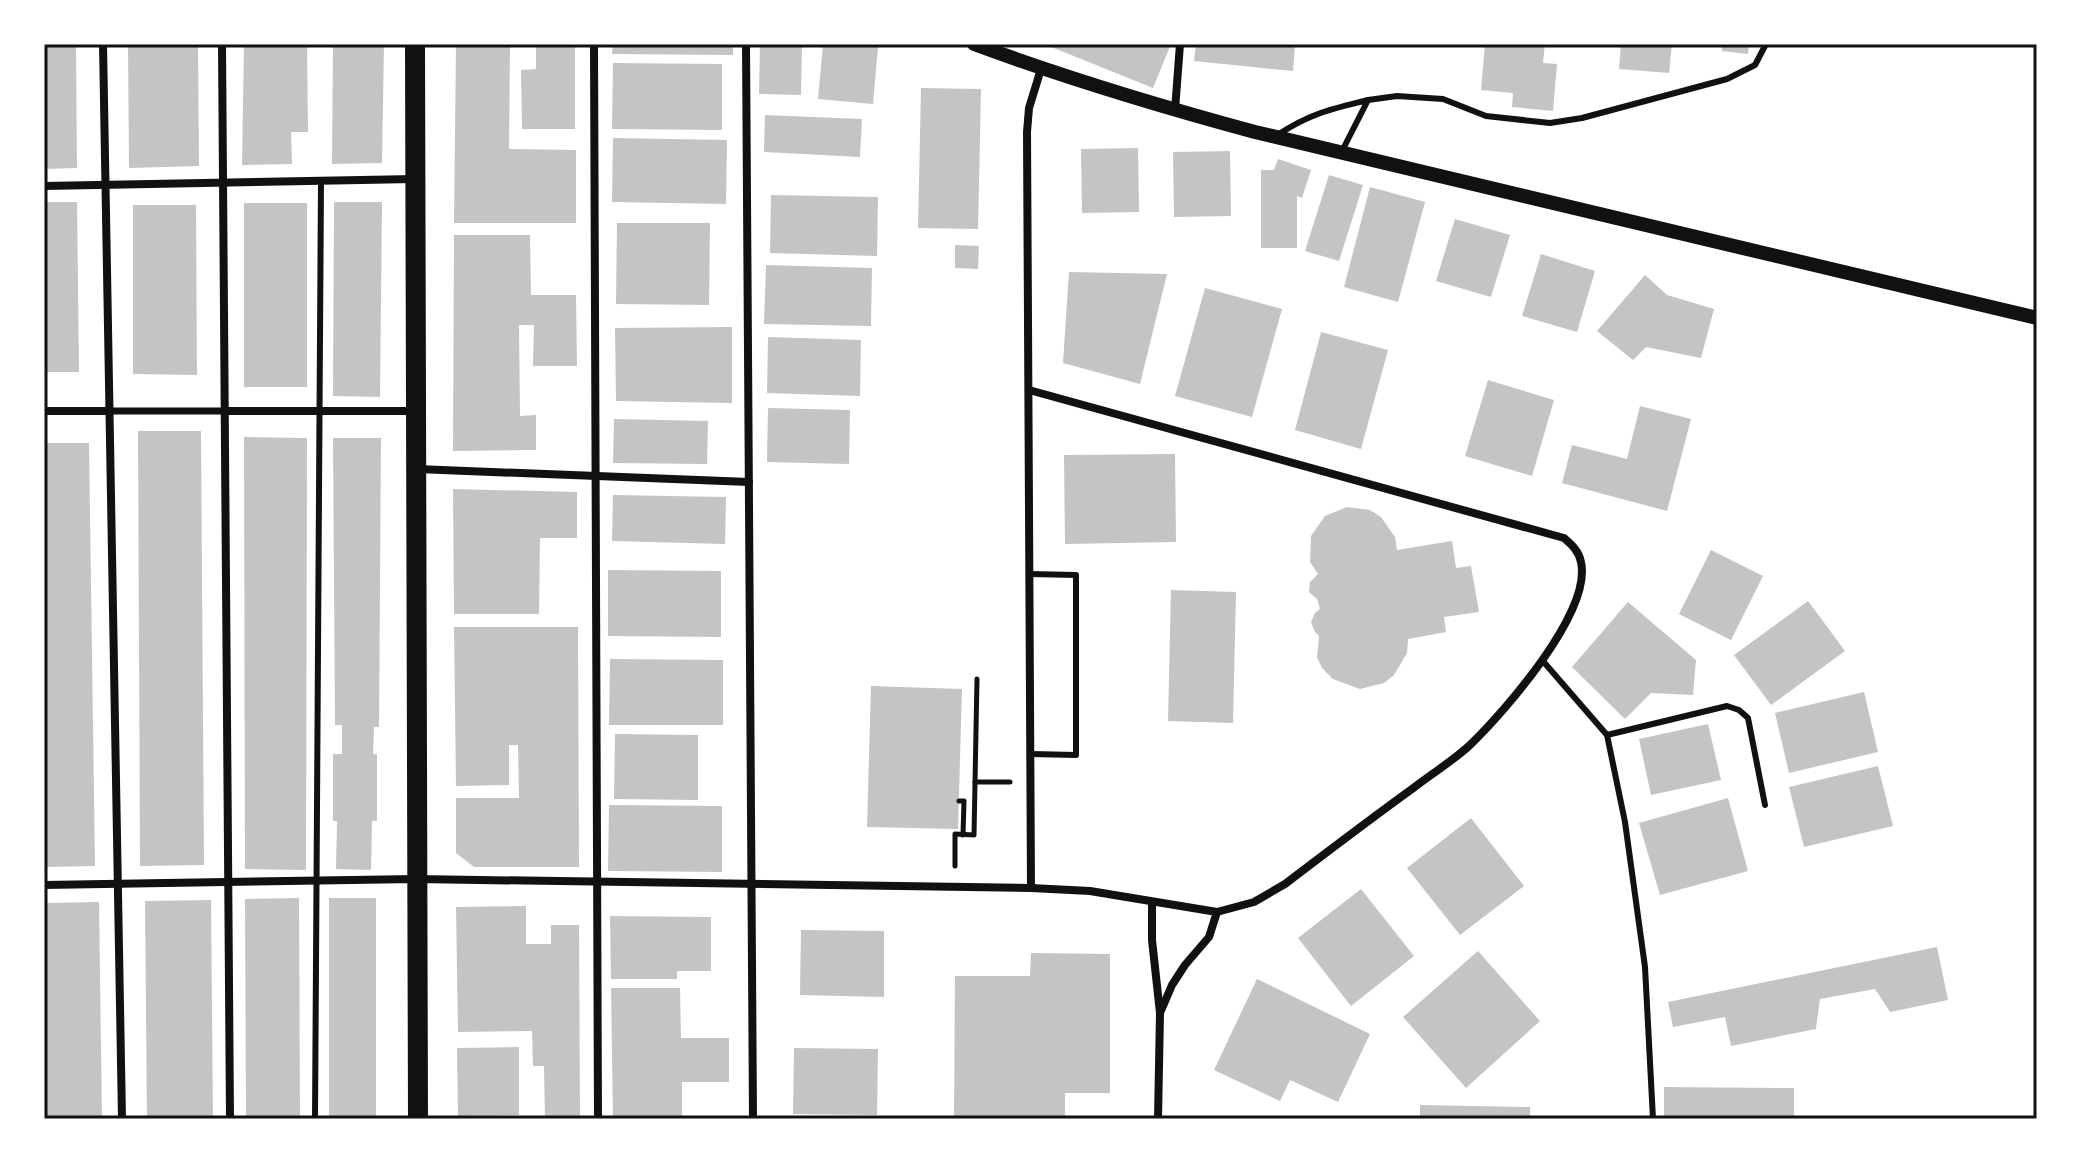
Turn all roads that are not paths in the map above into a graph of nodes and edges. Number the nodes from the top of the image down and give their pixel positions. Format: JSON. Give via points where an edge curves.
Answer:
{"nodes":[{"id":1,"x":103,"y":44,"type":"edge"},
{"id":2,"x":222,"y":44,"type":"edge"},
{"id":3,"x":415,"y":44,"type":"edge"},
{"id":4,"x":594,"y":44,"type":"edge"},
{"id":5,"x":746,"y":44,"type":"edge"},
{"id":6,"x":974,"y":44,"type":"edge"},
{"id":7,"x":1180,"y":44,"type":"edge"},
{"id":8,"x":1766,"y":44,"type":"edge"},
{"id":9,"x":1041,"y":69,"type":"junction"},
{"id":10,"x":1368,"y":100,"type":"junction"},
{"id":11,"x":1175,"y":110,"type":"junction"},
{"id":12,"x":1276,"y":137,"type":"junction"},
{"id":13,"x":1341,"y":153,"type":"junction"},
{"id":14,"x":415,"y":179,"type":"junction"},
{"id":15,"x":321,"y":181,"type":"junction"},
{"id":16,"x":221,"y":183,"type":"junction"},
{"id":17,"x":105,"y":185,"type":"junction"},
{"id":18,"x":44,"y":186,"type":"edge"},
{"id":19,"x":2037,"y":318,"type":"edge"},
{"id":20,"x":1029,"y":390,"type":"junction"},
{"id":21,"x":44,"y":411,"type":"edge"},
{"id":22,"x":110,"y":411,"type":"junction"},
{"id":23,"x":224,"y":411,"type":"junction"},
{"id":24,"x":319,"y":411,"type":"junction"},
{"id":25,"x":416,"y":411,"type":"junction"},
{"id":26,"x":416,"y":469,"type":"junction"},
{"id":27,"x":596,"y":476,"type":"junction"},
{"id":28,"x":749,"y":482,"type":"junction"},
{"id":29,"x":1029,"y":574,"type":"junction"},
{"id":30,"x":1542,"y":660,"type":"junction"},
{"id":31,"x":1607,"y":735,"type":"junction"},
{"id":32,"x":1031,"y":754,"type":"junction"},
{"id":33,"x":1765,"y":805,"type":"dead end"},
{"id":34,"x":416,"y":879,"type":"junction"},
{"id":35,"x":316,"y":881,"type":"junction"},
{"id":36,"x":597,"y":881,"type":"junction"},
{"id":37,"x":230,"y":882,"type":"junction"},
{"id":38,"x":116,"y":884,"type":"junction"},
{"id":39,"x":752,"y":884,"type":"junction"},
{"id":40,"x":44,"y":885,"type":"edge"},
{"id":41,"x":1031,"y":888,"type":"junction"},
{"id":42,"x":1152,"y":902,"type":"junction"},
{"id":43,"x":1217,"y":912,"type":"junction"},
{"id":44,"x":1160,"y":1013,"type":"junction"},
{"id":45,"x":122,"y":1119,"type":"edge"},
{"id":46,"x":230,"y":1119,"type":"edge"},
{"id":47,"x":315,"y":1119,"type":"edge"},
{"id":48,"x":418,"y":1119,"type":"edge"},
{"id":49,"x":598,"y":1119,"type":"edge"},
{"id":50,"x":753,"y":1119,"type":"edge"},
{"id":51,"x":1158,"y":1119,"type":"edge"},
{"id":52,"x":1653,"y":1119,"type":"edge"}],
"edges":[{"from":1,"to":17,"type":"street"},
{"from":2,"to":16,"type":"street"},
{"from":3,"to":14,"type":"main road"},
{"from":4,"to":27,"type":"street"},
{"from":5,"to":28,"type":"street"},
{"from":6,"to":9,"type":"street"},
{"from":7,"to":11,"type":"street"},
{"from":8,"to":10,"type":"lane","via":[[1755,65],[1727,79],[1550,123],[1486,116],[1443,99]]},
{"from":9,"to":11,"type":"street"},
{"from":9,"to":20,"type":"street","via":[[1027,132]]},
{"from":10,"to":12,"type":"lane","via":[[1305,118]]},
{"from":10,"to":13,"type":"lane"},
{"from":11,"to":12,"type":"street"},
{"from":12,"to":13,"type":"street"},
{"from":13,"to":19,"type":"street"},
{"from":14,"to":15,"type":"street"},
{"from":14,"to":25,"type":"main road"},
{"from":15,"to":16,"type":"street"},
{"from":15,"to":24,"type":"lane"},
{"from":16,"to":17,"type":"street"},
{"from":16,"to":23,"type":"street"},
{"from":17,"to":18,"type":"street"},
{"from":17,"to":22,"type":"street"},
{"from":20,"to":29,"type":"street"},
{"from":20,"to":30,"type":"street","via":[[1564,538],[1582,564],[1580,592]]},
{"from":21,"to":22,"type":"street"},
{"from":22,"to":23,"type":"street"},
{"from":22,"to":38,"type":"street"},
{"from":23,"to":24,"type":"street"},
{"from":23,"to":37,"type":"street"},
{"from":24,"to":25,"type":"street"},
{"from":24,"to":35,"type":"lane"},
{"from":25,"to":26,"type":"main road"},
{"from":26,"to":27,"type":"street"},
{"from":26,"to":34,"type":"main road"},
{"from":27,"to":28,"type":"street"},
{"from":27,"to":36,"type":"street"},
{"from":28,"to":39,"type":"street"},
{"from":29,"to":32,"type":"street"},
{"from":29,"to":32,"type":"lane","via":[[1076,575],[1076,755]]},
{"from":30,"to":31,"type":"lane"},
{"from":30,"to":43,"type":"street","via":[[1468,746],[1285,884],[1254,902]]},
{"from":31,"to":33,"type":"lane","via":[[1727,706],[1739,710],[1748,718]]},
{"from":31,"to":52,"type":"lane","via":[[1645,967]]},
{"from":32,"to":41,"type":"street"},
{"from":34,"to":35,"type":"street"},
{"from":34,"to":36,"type":"street"},
{"from":34,"to":48,"type":"main road"},
{"from":35,"to":37,"type":"street"},
{"from":35,"to":47,"type":"lane"},
{"from":36,"to":39,"type":"street"},
{"from":36,"to":49,"type":"street"},
{"from":37,"to":38,"type":"street"},
{"from":37,"to":46,"type":"street"},
{"from":38,"to":40,"type":"street"},
{"from":38,"to":45,"type":"street"},
{"from":39,"to":41,"type":"street"},
{"from":39,"to":50,"type":"street"},
{"from":41,"to":42,"type":"street"},
{"from":42,"to":43,"type":"street"},
{"from":42,"to":44,"type":"street"},
{"from":43,"to":44,"type":"street","via":[[1209,937],[1172,985]]},
{"from":44,"to":51,"type":"street"}]}
